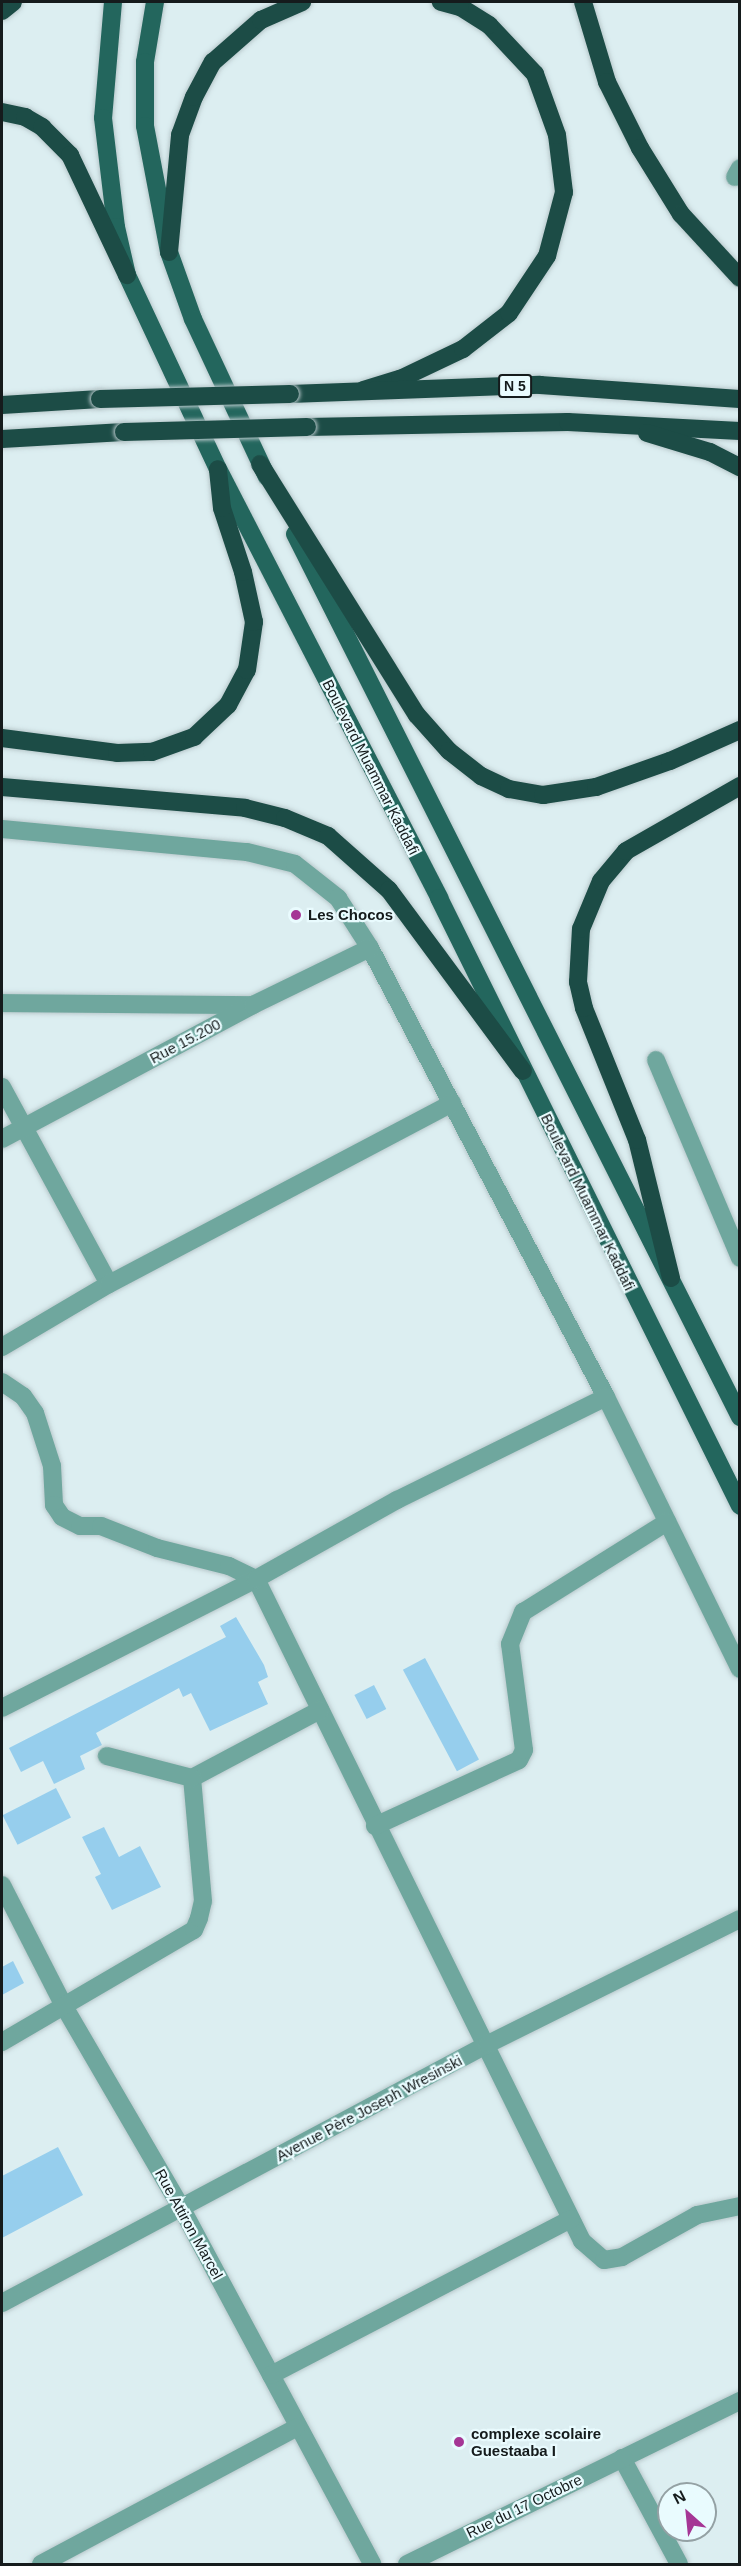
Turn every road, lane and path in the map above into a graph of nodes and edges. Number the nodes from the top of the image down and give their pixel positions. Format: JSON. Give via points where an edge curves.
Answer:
{"nodes":[{"id":1,"x":13,"y":2,"type":"edge"},
{"id":2,"x":113,"y":2,"type":"edge"},
{"id":3,"x":155,"y":2,"type":"edge"},
{"id":4,"x":302,"y":2,"type":"edge"},
{"id":5,"x":441,"y":2,"type":"edge"},
{"id":6,"x":583,"y":2,"type":"edge"},
{"id":7,"x":2,"y":11,"type":"edge"},
{"id":8,"x":2,"y":112,"type":"edge"},
{"id":9,"x":169,"y":252,"type":"junction"},
{"id":10,"x":127,"y":275,"type":"junction"},
{"id":11,"x":740,"y":278,"type":"edge"},
{"id":12,"x":363,"y":390,"type":"junction"},
{"id":13,"x":740,"y":399,"type":"edge"},
{"id":14,"x":2,"y":405,"type":"edge"},
{"id":15,"x":568,"y":422,"type":"junction"},
{"id":16,"x":740,"y":431,"type":"edge"},
{"id":17,"x":2,"y":439,"type":"edge"},
{"id":18,"x":260,"y":464,"type":"junction"},
{"id":19,"x":740,"y":467,"type":"edge"},
{"id":20,"x":218,"y":469,"type":"junction"},
{"id":21,"x":740,"y":730,"type":"edge"},
{"id":22,"x":2,"y":738,"type":"edge"},
{"id":23,"x":740,"y":786,"type":"edge"},
{"id":24,"x":2,"y":788,"type":"edge"},
{"id":25,"x":2,"y":829,"type":"edge"},
{"id":26,"x":370,"y":948,"type":"junction"},
{"id":27,"x":2,"y":1003,"type":"edge"},
{"id":28,"x":253,"y":1005,"type":"junction"},
{"id":29,"x":656,"y":1060,"type":"dead end"},
{"id":30,"x":524,"y":1071,"type":"junction"},
{"id":31,"x":2,"y":1087,"type":"edge"},
{"id":32,"x":452,"y":1103,"type":"junction"},
{"id":33,"x":22,"y":1128,"type":"junction"},
{"id":34,"x":2,"y":1139,"type":"edge"},
{"id":35,"x":740,"y":1258,"type":"edge"},
{"id":36,"x":671,"y":1278,"type":"junction"},
{"id":37,"x":109,"y":1284,"type":"junction"},
{"id":38,"x":2,"y":1347,"type":"edge"},
{"id":39,"x":2,"y":1382,"type":"edge"},
{"id":40,"x":606,"y":1397,"type":"junction"},
{"id":41,"x":740,"y":1417,"type":"edge"},
{"id":42,"x":740,"y":1506,"type":"edge"},
{"id":43,"x":667,"y":1522,"type":"junction"},
{"id":44,"x":256,"y":1579,"type":"junction"},
{"id":45,"x":740,"y":1669,"type":"edge"},
{"id":46,"x":2,"y":1708,"type":"edge"},
{"id":47,"x":320,"y":1710,"type":"junction"},
{"id":48,"x":107,"y":1756,"type":"dead end"},
{"id":49,"x":192,"y":1778,"type":"junction"},
{"id":50,"x":375,"y":1826,"type":"junction"},
{"id":51,"x":2,"y":1886,"type":"edge"},
{"id":52,"x":740,"y":1919,"type":"edge"},
{"id":53,"x":65,"y":2008,"type":"junction"},
{"id":54,"x":2,"y":2042,"type":"edge"},
{"id":55,"x":488,"y":2044,"type":"junction"},
{"id":56,"x":740,"y":2206,"type":"edge"},
{"id":57,"x":182,"y":2209,"type":"junction"},
{"id":58,"x":571,"y":2219,"type":"junction"},
{"id":59,"x":2,"y":2303,"type":"edge"},
{"id":60,"x":271,"y":2375,"type":"junction"},
{"id":61,"x":740,"y":2401,"type":"edge"},
{"id":62,"x":296,"y":2428,"type":"junction"},
{"id":63,"x":622,"y":2458,"type":"junction"},
{"id":64,"x":41,"y":2565,"type":"edge"},
{"id":65,"x":372,"y":2565,"type":"edge"},
{"id":66,"x":407,"y":2565,"type":"edge"},
{"id":67,"x":679,"y":2565,"type":"edge"}],
"edges":[{"from":1,"to":7,"type":"highway"},
{"from":2,"to":10,"type":"main road","name":"Boulevard Muammar Kaddafi","via":[[103,118],[116,227]]},
{"from":3,"to":9,"type":"main road","via":[[145,62],[145,126]]},
{"from":4,"to":9,"type":"highway","via":[[261,20],[213,62],[194,97],[180,135]]},
{"from":5,"to":12,"type":"highway","via":[[460,7],[489,25],[535,74],[557,135],[564,192],[547,256],[509,313],[463,350],[400,379]]},
{"from":6,"to":11,"type":"highway","via":[[607,82],[640,148],[681,214]]},
{"from":8,"to":10,"type":"highway","via":[[25,117],[42,127],[70,155]]},
{"from":9,"to":18,"type":"main road","via":[[193,319]]},
{"from":10,"to":20,"type":"main road","name":"Boulevard Muammar Kaddafi"},
{"from":12,"to":13,"type":"highway","number":"N 5","via":[[540,385]]},
{"from":12,"to":14,"type":"highway","number":"N 5","bridge":true},
{"from":15,"to":16,"type":"highway"},
{"from":15,"to":17,"type":"highway","bridge":true,"via":[[307,426]]},
{"from":15,"to":19,"type":"highway","via":[[640,431],[710,452]]},
{"from":18,"to":21,"type":"highway","via":[[417,715],[449,751],[481,776],[509,789],[543,795],[596,787],[670,761]]},
{"from":18,"to":36,"type":"main road"},
{"from":20,"to":22,"type":"highway","via":[[222,508],[254,622],[247,670],[228,705],[194,737],[152,752],[117,753]]},
{"from":20,"to":30,"type":"main road","name":"Boulevard Muammar Kaddafi"},
{"from":23,"to":36,"type":"highway","via":[[626,851],[602,881],[581,929],[578,982],[584,1008],[638,1140]]},
{"from":24,"to":30,"type":"highway","via":[[245,808],[285,818],[328,836],[389,890]]},
{"from":25,"to":26,"type":"street","via":[[247,852],[295,864],[338,898]]},
{"from":26,"to":28,"type":"street","name":"Rue 15.200"},
{"from":26,"to":32,"type":"street"},
{"from":27,"to":28,"type":"street"},
{"from":28,"to":33,"type":"street","name":"Rue 15.200"},
{"from":29,"to":35,"type":"street"},
{"from":30,"to":42,"type":"main road","name":"Boulevard Muammar Kaddafi"},
{"from":31,"to":33,"type":"street"},
{"from":32,"to":37,"type":"street"},
{"from":32,"to":40,"type":"street"},
{"from":33,"to":34,"type":"street","name":"Rue 15.200"},
{"from":33,"to":37,"type":"street"},
{"from":36,"to":41,"type":"main road"},
{"from":37,"to":38,"type":"street"},
{"from":39,"to":44,"type":"street","via":[[22,1396],[35,1413],[52,1466],[54,1505],[62,1517],[80,1526],[101,1526],[157,1548],[229,1566]]},
{"from":40,"to":43,"type":"street"},
{"from":40,"to":44,"type":"street","via":[[397,1500]]},
{"from":43,"to":45,"type":"street"},
{"from":43,"to":50,"type":"street","via":[[523,1612],[510,1644],[524,1750],[519,1760]]},
{"from":44,"to":46,"type":"street"},
{"from":44,"to":47,"type":"street"},
{"from":47,"to":49,"type":"street"},
{"from":47,"to":50,"type":"street"},
{"from":48,"to":49,"type":"street"},
{"from":49,"to":53,"type":"street","via":[[203,1901],[194,1930]]},
{"from":50,"to":55,"type":"street"},
{"from":51,"to":53,"type":"street","name":"Rue Attiron Marcel"},
{"from":52,"to":55,"type":"street","name":"Avenue Père Joseph Wresinski"},
{"from":53,"to":54,"type":"street"},
{"from":53,"to":57,"type":"street","name":"Rue Attiron Marcel"},
{"from":55,"to":57,"type":"street","name":"Avenue Père Joseph Wresinski"},
{"from":55,"to":58,"type":"street"},
{"from":56,"to":58,"type":"street","via":[[697,2215],[622,2257],[604,2260],[582,2241]]},
{"from":57,"to":59,"type":"street","name":"Avenue Père Joseph Wresinski"},
{"from":57,"to":60,"type":"street","name":"Rue Attiron Marcel"},
{"from":58,"to":60,"type":"street"},
{"from":60,"to":62,"type":"street","name":"Rue Attiron Marcel"},
{"from":61,"to":63,"type":"street","name":"Rue du 17 Octobre"},
{"from":62,"to":64,"type":"street"},
{"from":62,"to":65,"type":"street","name":"Rue Attiron Marcel"},
{"from":63,"to":66,"type":"street","name":"Rue du 17 Octobre"},
{"from":63,"to":67,"type":"street"}]}
